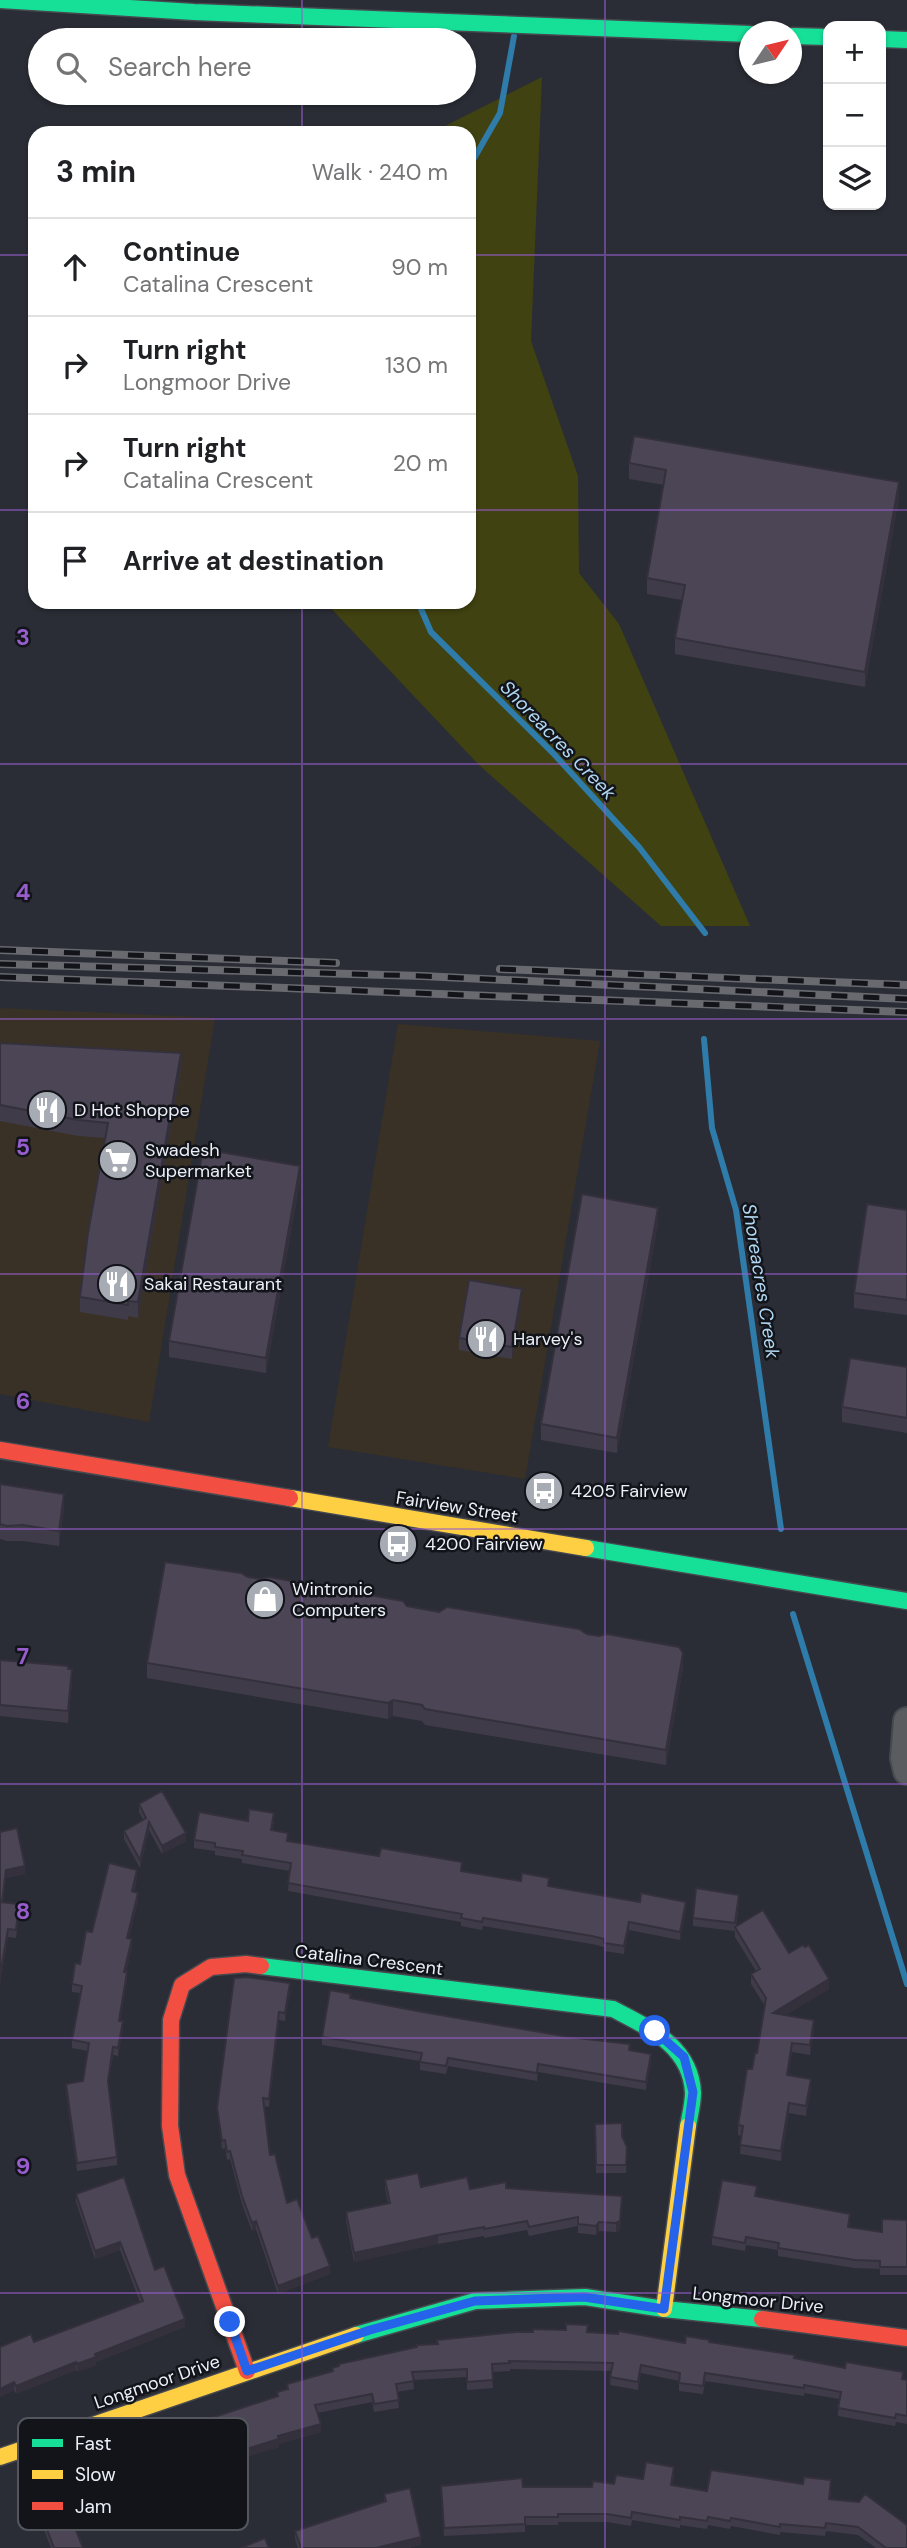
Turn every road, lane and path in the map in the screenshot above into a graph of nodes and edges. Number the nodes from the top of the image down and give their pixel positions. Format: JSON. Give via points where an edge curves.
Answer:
{"nodes":[{"id":1,"x":0,"y":0,"type":"edge"},
{"id":2,"x":194,"y":6,"type":"edge"},
{"id":3,"x":739,"y":33,"type":"edge"},
{"id":4,"x":802,"y":36,"type":"edge"},
{"id":5,"x":823,"y":37,"type":"edge"},
{"id":6,"x":886,"y":39,"type":"edge"},
{"id":7,"x":907,"y":40,"type":"edge"},
{"id":8,"x":0,"y":1450,"type":"edge"},
{"id":9,"x":907,"y":1601,"type":"edge"},
{"id":10,"x":907,"y":1721,"type":"edge"},
{"id":11,"x":907,"y":1771,"type":"edge"},
{"id":12,"x":664,"y":2309,"type":"junction"},
{"id":13,"x":907,"y":2338,"type":"edge"},
{"id":14,"x":247,"y":2371,"type":"junction"},
{"id":15,"x":112,"y":2418,"type":"edge"},
{"id":16,"x":18,"y":2451,"type":"edge"},
{"id":17,"x":0,"y":2457,"type":"edge"}],
"edges":[{"from":1,"to":2,"type":"street"},
{"from":2,"to":3,"type":"street"},
{"from":4,"to":5,"type":"street"},
{"from":6,"to":7,"type":"street"},
{"from":8,"to":9,"type":"street","name":"Fairview Street"},
{"from":10,"to":11,"type":"street"},
{"from":12,"to":13,"type":"street","name":"Longmoor Drive"},
{"from":12,"to":14,"type":"street","name":"Longmoor Drive","via":[[584,2297],[475,2301]]},
{"from":12,"to":14,"type":"street","name":"Catalina Crescent","via":[[693,2092],[684,2057],[655,2031],[613,2009],[246,1964],[211,1967],[182,1985],[171,2020],[170,2126],[177,2175]]},
{"from":14,"to":15,"type":"street","name":"Longmoor Drive"},
{"from":16,"to":17,"type":"street","name":"Longmoor Drive"}]}
